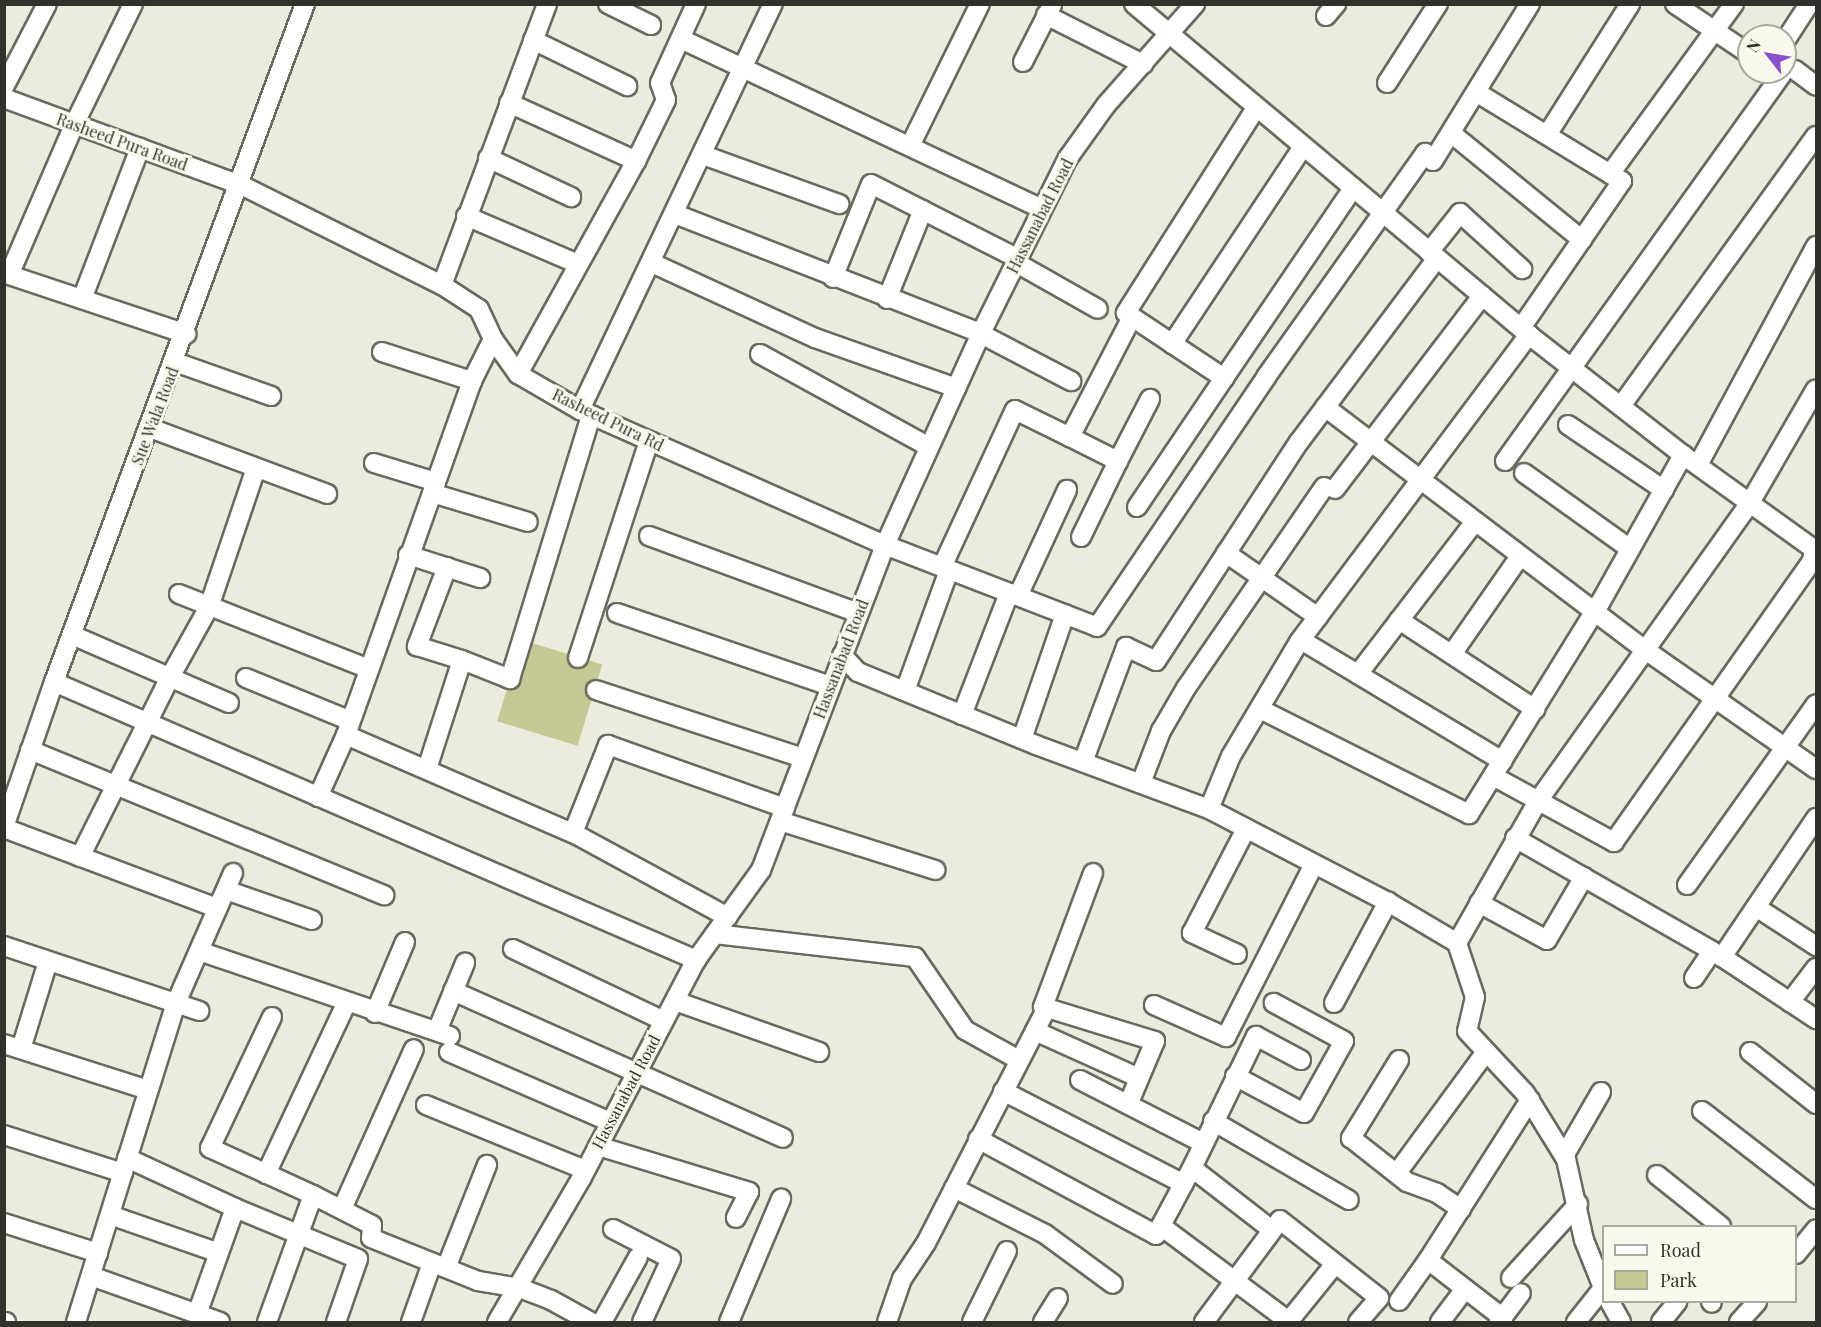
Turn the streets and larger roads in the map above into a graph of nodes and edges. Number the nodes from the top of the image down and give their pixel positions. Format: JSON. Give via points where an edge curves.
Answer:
{"nodes":[{"id":1,"x":47,"y":4,"type":"edge"},
{"id":2,"x":133,"y":4,"type":"edge"},
{"id":3,"x":305,"y":4,"type":"edge"},
{"id":4,"x":547,"y":4,"type":"edge"},
{"id":5,"x":608,"y":4,"type":"edge"},
{"id":6,"x":696,"y":4,"type":"edge"},
{"id":7,"x":773,"y":4,"type":"edge"},
{"id":8,"x":980,"y":4,"type":"edge"},
{"id":9,"x":1134,"y":4,"type":"edge"},
{"id":10,"x":1437,"y":4,"type":"edge"},
{"id":11,"x":1630,"y":4,"type":"edge"},
{"id":12,"x":1675,"y":4,"type":"edge"},
{"id":13,"x":1734,"y":4,"type":"edge"},
{"id":14,"x":1809,"y":4,"type":"edge"},
{"id":15,"x":1194,"y":5,"type":"edge"},
{"id":16,"x":1527,"y":5,"type":"edge"},
{"id":17,"x":1049,"y":10,"type":"edge"},
{"id":18,"x":1796,"y":24,"type":"edge"},
{"id":19,"x":651,"y":25,"type":"dead end"},
{"id":20,"x":1712,"y":29,"type":"junction"},
{"id":21,"x":1168,"y":36,"type":"junction"},
{"id":22,"x":681,"y":39,"type":"junction"},
{"id":23,"x":533,"y":40,"type":"junction"},
{"id":24,"x":1737,"y":46,"type":"edge"},
{"id":25,"x":1023,"y":62,"type":"dead end"},
{"id":26,"x":1143,"y":64,"type":"junction"},
{"id":27,"x":744,"y":68,"type":"junction"},
{"id":28,"x":1797,"y":76,"type":"edge"},
{"id":29,"x":1387,"y":82,"type":"dead end"},
{"id":30,"x":1775,"y":84,"type":"edge"},
{"id":31,"x":627,"y":86,"type":"dead end"},
{"id":32,"x":1816,"y":86,"type":"edge"},
{"id":33,"x":4,"y":87,"type":"edge"},
{"id":34,"x":1476,"y":92,"type":"junction"},
{"id":35,"x":4,"y":98,"type":"edge"},
{"id":36,"x":509,"y":103,"type":"junction"},
{"id":37,"x":1256,"y":108,"type":"junction"},
{"id":38,"x":74,"y":125,"type":"junction"},
{"id":39,"x":1451,"y":133,"type":"junction"},
{"id":40,"x":1547,"y":135,"type":"junction"},
{"id":41,"x":1816,"y":136,"type":"edge"},
{"id":42,"x":910,"y":147,"type":"junction"},
{"id":43,"x":1303,"y":147,"type":"junction"},
{"id":44,"x":140,"y":148,"type":"junction"},
{"id":45,"x":703,"y":155,"type":"junction"},
{"id":46,"x":488,"y":158,"type":"junction"},
{"id":47,"x":636,"y":161,"type":"junction"},
{"id":48,"x":1610,"y":174,"type":"junction"},
{"id":49,"x":240,"y":185,"type":"junction"},
{"id":50,"x":1353,"y":188,"type":"junction"},
{"id":51,"x":571,"y":197,"type":"dead end"},
{"id":52,"x":838,"y":204,"type":"dead end"},
{"id":53,"x":1042,"y":208,"type":"junction"},
{"id":54,"x":923,"y":210,"type":"junction"},
{"id":55,"x":675,"y":214,"type":"junction"},
{"id":56,"x":1383,"y":214,"type":"junction"},
{"id":57,"x":466,"y":216,"type":"junction"},
{"id":58,"x":1582,"y":240,"type":"junction"},
{"id":59,"x":1816,"y":246,"type":"edge"},
{"id":60,"x":1433,"y":255,"type":"junction"},
{"id":61,"x":1016,"y":260,"type":"junction"},
{"id":62,"x":652,"y":263,"type":"junction"},
{"id":63,"x":578,"y":264,"type":"junction"},
{"id":64,"x":1522,"y":269,"type":"dead end"},
{"id":65,"x":833,"y":278,"type":"junction"},
{"id":66,"x":442,"y":285,"type":"junction"},
{"id":67,"x":1482,"y":296,"type":"junction"},
{"id":68,"x":82,"y":299,"type":"junction"},
{"id":69,"x":887,"y":299,"type":"junction"},
{"id":70,"x":1098,"y":309,"type":"dead end"},
{"id":71,"x":1131,"y":317,"type":"junction"},
{"id":72,"x":1525,"y":332,"type":"junction"},
{"id":73,"x":186,"y":334,"type":"junction"},
{"id":74,"x":981,"y":334,"type":"junction"},
{"id":75,"x":493,"y":339,"type":"junction"},
{"id":76,"x":1172,"y":344,"type":"junction"},
{"id":77,"x":382,"y":352,"type":"dead end"},
{"id":78,"x":760,"y":354,"type":"dead end"},
{"id":79,"x":175,"y":362,"type":"junction"},
{"id":80,"x":1571,"y":368,"type":"junction"},
{"id":81,"x":518,"y":374,"type":"junction"},
{"id":82,"x":1224,"y":378,"type":"junction"},
{"id":83,"x":472,"y":381,"type":"junction"},
{"id":84,"x":1071,"y":381,"type":"dead end"},
{"id":85,"x":956,"y":388,"type":"junction"},
{"id":86,"x":1816,"y":389,"type":"edge"},
{"id":87,"x":271,"y":396,"type":"dead end"},
{"id":88,"x":1150,"y":399,"type":"dead end"},
{"id":89,"x":1620,"y":406,"type":"junction"},
{"id":90,"x":1325,"y":407,"type":"junction"},
{"id":91,"x":585,"y":413,"type":"junction"},
{"id":92,"x":1568,"y":425,"type":"dead end"},
{"id":93,"x":150,"y":428,"type":"junction"},
{"id":94,"x":1070,"y":437,"type":"junction"},
{"id":95,"x":649,"y":441,"type":"junction"},
{"id":96,"x":1371,"y":443,"type":"junction"},
{"id":97,"x":929,"y":447,"type":"junction"},
{"id":98,"x":1690,"y":460,"type":"junction"},
{"id":99,"x":1118,"y":461,"type":"junction"},
{"id":100,"x":1504,"y":461,"type":"dead end"},
{"id":101,"x":375,"y":463,"type":"dead end"},
{"id":102,"x":256,"y":468,"type":"junction"},
{"id":103,"x":1524,"y":473,"type":"dead end"},
{"id":104,"x":1422,"y":483,"type":"junction"},
{"id":105,"x":434,"y":487,"type":"junction"},
{"id":106,"x":1067,"y":490,"type":"dead end"},
{"id":107,"x":1664,"y":490,"type":"junction"},
{"id":108,"x":327,"y":494,"type":"dead end"},
{"id":109,"x":1751,"y":501,"type":"junction"},
{"id":110,"x":1137,"y":507,"type":"dead end"},
{"id":111,"x":528,"y":522,"type":"dead end"},
{"id":112,"x":1474,"y":523,"type":"junction"},
{"id":113,"x":649,"y":536,"type":"dead end"},
{"id":114,"x":1081,"y":537,"type":"dead end"},
{"id":115,"x":885,"y":545,"type":"junction"},
{"id":116,"x":1630,"y":549,"type":"junction"},
{"id":117,"x":1815,"y":550,"type":"edge"},
{"id":118,"x":1226,"y":553,"type":"junction"},
{"id":119,"x":408,"y":555,"type":"junction"},
{"id":120,"x":1520,"y":556,"type":"junction"},
{"id":121,"x":447,"y":567,"type":"junction"},
{"id":122,"x":945,"y":568,"type":"junction"},
{"id":123,"x":1260,"y":577,"type":"junction"},
{"id":124,"x":480,"y":578,"type":"dead end"},
{"id":125,"x":179,"y":594,"type":"dead end"},
{"id":126,"x":1013,"y":594,"type":"junction"},
{"id":127,"x":210,"y":607,"type":"junction"},
{"id":128,"x":1596,"y":611,"type":"junction"},
{"id":129,"x":617,"y":613,"type":"dead end"},
{"id":130,"x":858,"y":613,"type":"junction"},
{"id":131,"x":1065,"y":614,"type":"junction"},
{"id":132,"x":1318,"y":617,"type":"junction"},
{"id":133,"x":1399,"y":620,"type":"junction"},
{"id":134,"x":72,"y":635,"type":"junction"},
{"id":135,"x":1301,"y":640,"type":"junction"},
{"id":136,"x":1644,"y":649,"type":"junction"},
{"id":137,"x":1452,"y":654,"type":"junction"},
{"id":138,"x":842,"y":655,"type":"junction"},
{"id":139,"x":578,"y":658,"type":"dead end"},
{"id":140,"x":462,"y":660,"type":"junction"},
{"id":141,"x":369,"y":669,"type":"junction"},
{"id":142,"x":1358,"y":674,"type":"junction"},
{"id":143,"x":170,"y":677,"type":"junction"},
{"id":144,"x":246,"y":678,"type":"dead end"},
{"id":145,"x":54,"y":682,"type":"junction"},
{"id":146,"x":830,"y":686,"type":"junction"},
{"id":147,"x":596,"y":690,"type":"dead end"},
{"id":148,"x":905,"y":691,"type":"junction"},
{"id":149,"x":1714,"y":698,"type":"junction"},
{"id":150,"x":229,"y":703,"type":"dead end"},
{"id":151,"x":1816,"y":704,"type":"edge"},
{"id":152,"x":1260,"y":709,"type":"junction"},
{"id":153,"x":1534,"y":709,"type":"junction"},
{"id":154,"x":962,"y":715,"type":"junction"},
{"id":155,"x":147,"y":723,"type":"junction"},
{"id":156,"x":349,"y":728,"type":"junction"},
{"id":157,"x":1022,"y":739,"type":"junction"},
{"id":158,"x":1786,"y":748,"type":"junction"},
{"id":159,"x":30,"y":750,"type":"junction"},
{"id":160,"x":803,"y":758,"type":"junction"},
{"id":161,"x":1083,"y":762,"type":"junction"},
{"id":162,"x":427,"y":769,"type":"junction"},
{"id":163,"x":1497,"y":769,"type":"junction"},
{"id":164,"x":1816,"y":769,"type":"edge"},
{"id":165,"x":1142,"y":783,"type":"junction"},
{"id":166,"x":117,"y":785,"type":"junction"},
{"id":167,"x":318,"y":797,"type":"junction"},
{"id":168,"x":1538,"y":801,"type":"junction"},
{"id":169,"x":1209,"y":809,"type":"junction"},
{"id":170,"x":782,"y":815,"type":"junction"},
{"id":171,"x":1816,"y":818,"type":"edge"},
{"id":172,"x":4,"y":828,"type":"edge"},
{"id":173,"x":1246,"y":829,"type":"junction"},
{"id":174,"x":573,"y":833,"type":"junction"},
{"id":175,"x":1515,"y":838,"type":"junction"},
{"id":176,"x":80,"y":857,"type":"junction"},
{"id":177,"x":1314,"y":864,"type":"junction"},
{"id":178,"x":935,"y":870,"type":"dead end"},
{"id":179,"x":1093,"y":873,"type":"dead end"},
{"id":180,"x":1584,"y":878,"type":"junction"},
{"id":181,"x":1687,"y":885,"type":"dead end"},
{"id":182,"x":384,"y":895,"type":"dead end"},
{"id":183,"x":1388,"y":902,"type":"junction"},
{"id":184,"x":1479,"y":903,"type":"junction"},
{"id":185,"x":1756,"y":907,"type":"junction"},
{"id":186,"x":217,"y":908,"type":"junction"},
{"id":187,"x":728,"y":916,"type":"junction"},
{"id":188,"x":312,"y":920,"type":"dead end"},
{"id":189,"x":715,"y":934,"type":"junction"},
{"id":190,"x":405,"y":942,"type":"dead end"},
{"id":191,"x":1457,"y":943,"type":"junction"},
{"id":192,"x":4,"y":946,"type":"edge"},
{"id":193,"x":1816,"y":946,"type":"edge"},
{"id":194,"x":513,"y":949,"type":"dead end"},
{"id":195,"x":199,"y":951,"type":"junction"},
{"id":196,"x":1237,"y":954,"type":"dead end"},
{"id":197,"x":1717,"y":954,"type":"junction"},
{"id":198,"x":696,"y":960,"type":"junction"},
{"id":199,"x":48,"y":961,"type":"junction"},
{"id":200,"x":465,"y":963,"type":"dead end"},
{"id":201,"x":1816,"y":968,"type":"edge"},
{"id":202,"x":1694,"y":978,"type":"dead end"},
{"id":203,"x":453,"y":991,"type":"junction"},
{"id":204,"x":675,"y":1001,"type":"junction"},
{"id":205,"x":1790,"y":1002,"type":"junction"},
{"id":206,"x":176,"y":1003,"type":"junction"},
{"id":207,"x":1274,"y":1003,"type":"dead end"},
{"id":208,"x":1334,"y":1003,"type":"dead end"},
{"id":209,"x":346,"y":1004,"type":"junction"},
{"id":210,"x":1154,"y":1005,"type":"dead end"},
{"id":211,"x":1047,"y":1008,"type":"junction"},
{"id":212,"x":199,"y":1011,"type":"dead end"},
{"id":213,"x":375,"y":1013,"type":"junction"},
{"id":214,"x":272,"y":1017,"type":"dead end"},
{"id":215,"x":1816,"y":1019,"type":"edge"},
{"id":216,"x":664,"y":1021,"type":"junction"},
{"id":217,"x":1035,"y":1031,"type":"junction"},
{"id":218,"x":445,"y":1040,"type":"junction"},
{"id":219,"x":13,"y":1047,"type":"edge"},
{"id":220,"x":414,"y":1049,"type":"dead end"},
{"id":221,"x":819,"y":1052,"type":"dead end"},
{"id":222,"x":1486,"y":1052,"type":"junction"},
{"id":223,"x":1750,"y":1052,"type":"dead end"},
{"id":224,"x":1019,"y":1060,"type":"junction"},
{"id":225,"x":1301,"y":1060,"type":"dead end"},
{"id":226,"x":1399,"y":1060,"type":"dead end"},
{"id":227,"x":636,"y":1074,"type":"junction"},
{"id":228,"x":1235,"y":1076,"type":"junction"},
{"id":229,"x":1139,"y":1078,"type":"junction"},
{"id":230,"x":1080,"y":1080,"type":"dead end"},
{"id":231,"x":148,"y":1090,"type":"junction"},
{"id":232,"x":1003,"y":1091,"type":"junction"},
{"id":233,"x":1600,"y":1092,"type":"dead end"},
{"id":234,"x":1530,"y":1100,"type":"junction"},
{"id":235,"x":1816,"y":1104,"type":"edge"},
{"id":236,"x":426,"y":1105,"type":"dead end"},
{"id":237,"x":1128,"y":1105,"type":"junction"},
{"id":238,"x":1702,"y":1111,"type":"dead end"},
{"id":239,"x":1213,"y":1121,"type":"junction"},
{"id":240,"x":611,"y":1122,"type":"junction"},
{"id":241,"x":4,"y":1134,"type":"edge"},
{"id":242,"x":783,"y":1138,"type":"dead end"},
{"id":243,"x":978,"y":1139,"type":"junction"},
{"id":244,"x":1203,"y":1143,"type":"junction"},
{"id":245,"x":598,"y":1146,"type":"junction"},
{"id":246,"x":1564,"y":1156,"type":"junction"},
{"id":247,"x":487,"y":1164,"type":"dead end"},
{"id":248,"x":125,"y":1166,"type":"junction"},
{"id":249,"x":585,"y":1170,"type":"junction"},
{"id":250,"x":1397,"y":1173,"type":"junction"},
{"id":251,"x":266,"y":1174,"type":"junction"},
{"id":252,"x":1657,"y":1175,"type":"dead end"},
{"id":253,"x":1188,"y":1176,"type":"junction"},
{"id":254,"x":954,"y":1188,"type":"junction"},
{"id":255,"x":313,"y":1195,"type":"junction"},
{"id":256,"x":781,"y":1199,"type":"dead end"},
{"id":257,"x":1816,"y":1199,"type":"edge"},
{"id":258,"x":1349,"y":1200,"type":"dead end"},
{"id":259,"x":1578,"y":1204,"type":"junction"},
{"id":260,"x":235,"y":1208,"type":"junction"},
{"id":261,"x":342,"y":1209,"type":"junction"},
{"id":262,"x":1461,"y":1209,"type":"junction"},
{"id":263,"x":110,"y":1215,"type":"junction"},
{"id":264,"x":736,"y":1218,"type":"dead end"},
{"id":265,"x":4,"y":1223,"type":"edge"},
{"id":266,"x":1719,"y":1225,"type":"edge"},
{"id":267,"x":1161,"y":1226,"type":"junction"},
{"id":268,"x":613,"y":1229,"type":"dead end"},
{"id":269,"x":1816,"y":1229,"type":"edge"},
{"id":270,"x":1272,"y":1230,"type":"junction"},
{"id":271,"x":299,"y":1235,"type":"junction"},
{"id":272,"x":1006,"y":1251,"type":"dead end"},
{"id":273,"x":98,"y":1253,"type":"junction"},
{"id":274,"x":219,"y":1253,"type":"junction"},
{"id":275,"x":1797,"y":1253,"type":"edge"},
{"id":276,"x":638,"y":1257,"type":"dead end"},
{"id":277,"x":1428,"y":1260,"type":"junction"},
{"id":278,"x":1335,"y":1264,"type":"junction"},
{"id":279,"x":439,"y":1266,"type":"junction"},
{"id":280,"x":91,"y":1276,"type":"junction"},
{"id":281,"x":1511,"y":1278,"type":"dead end"},
{"id":282,"x":1234,"y":1281,"type":"junction"},
{"id":283,"x":1602,"y":1283,"type":"edge"},
{"id":284,"x":1113,"y":1284,"type":"dead end"},
{"id":285,"x":520,"y":1288,"type":"junction"},
{"id":286,"x":1465,"y":1289,"type":"junction"},
{"id":287,"x":1521,"y":1293,"type":"dead end"},
{"id":288,"x":1058,"y":1298,"type":"dead end"},
{"id":289,"x":1400,"y":1301,"type":"dead end"},
{"id":290,"x":1602,"y":1302,"type":"edge"},
{"id":291,"x":1611,"y":1303,"type":"edge"},
{"id":292,"x":1676,"y":1303,"type":"edge"},
{"id":293,"x":1756,"y":1303,"type":"edge"},
{"id":294,"x":208,"y":1319,"type":"edge"},
{"id":295,"x":1501,"y":1320,"type":"edge"},
{"id":296,"x":584,"y":1321,"type":"edge"},
{"id":297,"x":1289,"y":1322,"type":"edge"},
{"id":298,"x":76,"y":1323,"type":"edge"},
{"id":299,"x":267,"y":1323,"type":"edge"},
{"id":300,"x":336,"y":1323,"type":"edge"},
{"id":301,"x":411,"y":1323,"type":"edge"},
{"id":302,"x":497,"y":1323,"type":"edge"},
{"id":303,"x":602,"y":1323,"type":"edge"},
{"id":304,"x":642,"y":1323,"type":"edge"},
{"id":305,"x":729,"y":1323,"type":"edge"},
{"id":306,"x":887,"y":1323,"type":"edge"},
{"id":307,"x":972,"y":1323,"type":"edge"},
{"id":308,"x":1043,"y":1323,"type":"edge"},
{"id":309,"x":1204,"y":1323,"type":"edge"},
{"id":310,"x":1358,"y":1323,"type":"edge"},
{"id":311,"x":1440,"y":1323,"type":"edge"},
{"id":312,"x":1576,"y":1323,"type":"edge"},
{"id":313,"x":1621,"y":1323,"type":"edge"},
{"id":314,"x":1661,"y":1323,"type":"edge"},
{"id":315,"x":1739,"y":1323,"type":"edge"}],
"edges":[{"from":1,"to":33,"type":"street"},
{"from":2,"to":38,"type":"street"},
{"from":3,"to":49,"type":"street","name":"Sue Wala Road"},
{"from":4,"to":23,"type":"street"},
{"from":5,"to":19,"type":"street"},
{"from":6,"to":22,"type":"street"},
{"from":7,"to":27,"type":"street"},
{"from":8,"to":42,"type":"street"},
{"from":9,"to":21,"type":"street"},
{"from":10,"to":29,"type":"street"},
{"from":11,"to":40,"type":"street"},
{"from":12,"to":20,"type":"street"},
{"from":13,"to":20,"type":"street"},
{"from":14,"to":18,"type":"street"},
{"from":15,"to":21,"type":"street","name":"Hassanabad Road"},
{"from":16,"to":34,"type":"street"},
{"from":17,"to":25,"type":"street"},
{"from":17,"to":26,"type":"street"},
{"from":20,"to":24,"type":"street"},
{"from":20,"to":48,"type":"street"},
{"from":21,"to":26,"type":"street","name":"Hassanabad Road"},
{"from":21,"to":37,"type":"street"},
{"from":22,"to":27,"type":"street"},
{"from":22,"to":47,"type":"street","via":[[660,84],[666,100]]},
{"from":23,"to":31,"type":"street"},
{"from":23,"to":36,"type":"street"},
{"from":26,"to":53,"type":"street","name":"Hassanabad Road","via":[[1106,105],[1068,158]]},
{"from":27,"to":42,"type":"street"},
{"from":27,"to":45,"type":"street"},
{"from":28,"to":32,"type":"street"},
{"from":30,"to":80,"type":"street"},
{"from":34,"to":39,"type":"street"},
{"from":34,"to":40,"type":"street"},
{"from":35,"to":38,"type":"street","name":"Rasheed Pura Road"},
{"from":36,"to":46,"type":"street"},
{"from":36,"to":47,"type":"street"},
{"from":37,"to":43,"type":"street"},
{"from":37,"to":71,"type":"street","via":[[1126,313]]},
{"from":38,"to":44,"type":"street","name":"Rasheed Pura Road"},
{"from":38,"to":68,"type":"street","via":[[9,275]]},
{"from":39,"to":56,"type":"street","via":[[1434,161],[1425,153]]},
{"from":39,"to":58,"type":"street"},
{"from":40,"to":48,"type":"street"},
{"from":41,"to":89,"type":"street"},
{"from":42,"to":53,"type":"street"},
{"from":43,"to":50,"type":"street"},
{"from":43,"to":76,"type":"street"},
{"from":44,"to":49,"type":"street","name":"Rasheed Pura Road"},
{"from":44,"to":68,"type":"street"},
{"from":45,"to":52,"type":"street"},
{"from":45,"to":55,"type":"street"},
{"from":46,"to":51,"type":"street"},
{"from":46,"to":57,"type":"street"},
{"from":47,"to":63,"type":"street"},
{"from":48,"to":58,"type":"street","via":[[1622,181]]},
{"from":49,"to":66,"type":"street","name":"Rasheed Pura Rd"},
{"from":49,"to":73,"type":"street","name":"Sue Wala Road"},
{"from":50,"to":56,"type":"street"},
{"from":50,"to":82,"type":"street"},
{"from":53,"to":61,"type":"street","name":"Hassanabad Road"},
{"from":54,"to":61,"type":"street"},
{"from":54,"to":65,"type":"street","via":[[872,184]]},
{"from":54,"to":69,"type":"street"},
{"from":55,"to":62,"type":"street"},
{"from":55,"to":65,"type":"street"},
{"from":56,"to":60,"type":"street"},
{"from":56,"to":131,"type":"street","name":"Rasheed Pura Rd","via":[[1266,377],[1097,627]]},
{"from":57,"to":63,"type":"street"},
{"from":57,"to":66,"type":"street"},
{"from":58,"to":72,"type":"street"},
{"from":59,"to":98,"type":"street"},
{"from":60,"to":64,"type":"street","via":[[1460,213]]},
{"from":60,"to":67,"type":"street"},
{"from":60,"to":90,"type":"street"},
{"from":61,"to":70,"type":"street"},
{"from":61,"to":74,"type":"street","name":"Hassanabad Road"},
{"from":62,"to":85,"type":"street","via":[[815,338]]},
{"from":62,"to":91,"type":"street"},
{"from":63,"to":81,"type":"street"},
{"from":65,"to":69,"type":"street"},
{"from":66,"to":75,"type":"street","name":"Rasheed Pura Rd","via":[[479,309]]},
{"from":67,"to":72,"type":"street"},
{"from":67,"to":96,"type":"street"},
{"from":68,"to":73,"type":"street"},
{"from":69,"to":74,"type":"street"},
{"from":71,"to":76,"type":"street"},
{"from":71,"to":94,"type":"street"},
{"from":72,"to":80,"type":"street"},
{"from":72,"to":104,"type":"street"},
{"from":73,"to":79,"type":"street","name":"Sue Wala Road"},
{"from":74,"to":84,"type":"street"},
{"from":74,"to":85,"type":"street","name":"Hassanabad Road"},
{"from":75,"to":81,"type":"street","name":"Rasheed Pura Rd"},
{"from":75,"to":83,"type":"street"},
{"from":76,"to":82,"type":"street"},
{"from":77,"to":83,"type":"street"},
{"from":78,"to":97,"type":"street"},
{"from":79,"to":87,"type":"street"},
{"from":79,"to":93,"type":"street","name":"Sue Wala Road"},
{"from":80,"to":89,"type":"street"},
{"from":80,"to":100,"type":"street"},
{"from":81,"to":91,"type":"street","name":"Rasheed Pura Rd"},
{"from":82,"to":110,"type":"street"},
{"from":83,"to":105,"type":"street"},
{"from":85,"to":97,"type":"street","name":"Hassanabad Road"},
{"from":86,"to":109,"type":"street"},
{"from":88,"to":99,"type":"street"},
{"from":89,"to":98,"type":"street"},
{"from":90,"to":96,"type":"street"},
{"from":90,"to":118,"type":"street"},
{"from":91,"to":95,"type":"street","name":"Rasheed Pura Rd"},
{"from":91,"to":140,"type":"street","via":[[510,679]]},
{"from":92,"to":107,"type":"street"},
{"from":93,"to":102,"type":"street"},
{"from":93,"to":134,"type":"street","name":"Sue Wala Road"},
{"from":94,"to":99,"type":"street"},
{"from":94,"to":122,"type":"street","via":[[1015,410]]},
{"from":95,"to":115,"type":"street","name":"Rasheed Pura Rd"},
{"from":95,"to":139,"type":"street"},
{"from":96,"to":104,"type":"street"},
{"from":96,"to":123,"type":"street","via":[[1329,488]]},
{"from":97,"to":115,"type":"street","name":"Hassanabad Road"},
{"from":98,"to":107,"type":"street"},
{"from":98,"to":109,"type":"street"},
{"from":99,"to":114,"type":"street"},
{"from":101,"to":105,"type":"street"},
{"from":102,"to":108,"type":"street"},
{"from":102,"to":127,"type":"street"},
{"from":103,"to":116,"type":"street"},
{"from":104,"to":112,"type":"street"},
{"from":104,"to":132,"type":"street"},
{"from":105,"to":111,"type":"street"},
{"from":105,"to":119,"type":"street"},
{"from":106,"to":126,"type":"street"},
{"from":107,"to":116,"type":"street"},
{"from":109,"to":117,"type":"street"},
{"from":109,"to":136,"type":"street"},
{"from":112,"to":120,"type":"street"},
{"from":112,"to":133,"type":"street"},
{"from":113,"to":130,"type":"street"},
{"from":115,"to":122,"type":"street","name":"Rasheed Pura Rd"},
{"from":115,"to":130,"type":"street","name":"Hassanabad Road"},
{"from":116,"to":128,"type":"street"},
{"from":117,"to":149,"type":"street","via":[[1812,561]]},
{"from":118,"to":123,"type":"street"},
{"from":118,"to":161,"type":"street","via":[[1156,661],[1126,647]]},
{"from":119,"to":121,"type":"street"},
{"from":119,"to":141,"type":"street"},
{"from":120,"to":128,"type":"street"},
{"from":120,"to":137,"type":"street"},
{"from":121,"to":124,"type":"street"},
{"from":121,"to":140,"type":"street","via":[[417,646]]},
{"from":122,"to":126,"type":"street","name":"Rasheed Pura Rd"},
{"from":122,"to":148,"type":"street"},
{"from":123,"to":132,"type":"street"},
{"from":123,"to":165,"type":"street","via":[[1161,731]]},
{"from":125,"to":127,"type":"street"},
{"from":126,"to":131,"type":"street","name":"Rasheed Pura Rd"},
{"from":126,"to":154,"type":"street"},
{"from":127,"to":141,"type":"street"},
{"from":127,"to":143,"type":"street"},
{"from":128,"to":136,"type":"street"},
{"from":128,"to":153,"type":"street"},
{"from":129,"to":146,"type":"street"},
{"from":130,"to":138,"type":"street","name":"Hassanabad Road"},
{"from":131,"to":157,"type":"street"},
{"from":132,"to":135,"type":"street"},
{"from":133,"to":137,"type":"street"},
{"from":133,"to":142,"type":"street"},
{"from":134,"to":143,"type":"street"},
{"from":134,"to":145,"type":"street","name":"Sue Wala Road"},
{"from":135,"to":142,"type":"street"},
{"from":135,"to":152,"type":"street"},
{"from":136,"to":149,"type":"street"},
{"from":136,"to":168,"type":"street"},
{"from":137,"to":153,"type":"street"},
{"from":138,"to":146,"type":"street","name":"Hassanabad Road"},
{"from":138,"to":148,"type":"street","via":[[858,672]]},
{"from":140,"to":162,"type":"street"},
{"from":141,"to":156,"type":"street"},
{"from":142,"to":163,"type":"street"},
{"from":143,"to":150,"type":"street"},
{"from":143,"to":155,"type":"street"},
{"from":144,"to":156,"type":"street"},
{"from":145,"to":155,"type":"street"},
{"from":145,"to":159,"type":"street","name":"Sue Wala Road"},
{"from":146,"to":160,"type":"street","name":"Hassanabad Road"},
{"from":147,"to":160,"type":"street"},
{"from":148,"to":154,"type":"street"},
{"from":149,"to":158,"type":"street"},
{"from":149,"to":168,"type":"street","via":[[1614,842]]},
{"from":151,"to":158,"type":"street"},
{"from":152,"to":163,"type":"street","via":[[1469,814]]},
{"from":152,"to":169,"type":"street","via":[[1231,756]]},
{"from":153,"to":163,"type":"street"},
{"from":154,"to":157,"type":"street"},
{"from":155,"to":166,"type":"street"},
{"from":155,"to":167,"type":"street"},
{"from":156,"to":162,"type":"street"},
{"from":156,"to":167,"type":"street"},
{"from":157,"to":161,"type":"street"},
{"from":158,"to":164,"type":"street"},
{"from":158,"to":181,"type":"street"},
{"from":159,"to":166,"type":"street"},
{"from":159,"to":172,"type":"street","name":"Sue Wala Road"},
{"from":160,"to":170,"type":"street","name":"Hassanabad Road"},
{"from":161,"to":165,"type":"street"},
{"from":162,"to":174,"type":"street"},
{"from":163,"to":168,"type":"street"},
{"from":165,"to":169,"type":"street"},
{"from":166,"to":176,"type":"street"},
{"from":166,"to":182,"type":"street"},
{"from":167,"to":198,"type":"street"},
{"from":168,"to":175,"type":"street"},
{"from":169,"to":173,"type":"street"},
{"from":170,"to":174,"type":"street","via":[[608,745]]},
{"from":170,"to":178,"type":"street"},
{"from":170,"to":187,"type":"street","name":"Hassanabad Road","via":[[761,870]]},
{"from":171,"to":185,"type":"street"},
{"from":172,"to":176,"type":"street"},
{"from":173,"to":177,"type":"street"},
{"from":173,"to":196,"type":"street","via":[[1192,933]]},
{"from":174,"to":187,"type":"street"},
{"from":175,"to":180,"type":"street"},
{"from":175,"to":184,"type":"street"},
{"from":176,"to":186,"type":"street"},
{"from":177,"to":183,"type":"street"},
{"from":177,"to":210,"type":"street","via":[[1226,1037]]},
{"from":179,"to":211,"type":"street","via":[[1043,1007]]},
{"from":180,"to":184,"type":"street","via":[[1547,940]]},
{"from":180,"to":197,"type":"street"},
{"from":183,"to":191,"type":"street"},
{"from":183,"to":208,"type":"street"},
{"from":184,"to":191,"type":"street"},
{"from":185,"to":193,"type":"street"},
{"from":185,"to":197,"type":"street"},
{"from":186,"to":188,"type":"street","via":[[230,881]]},
{"from":186,"to":195,"type":"street"},
{"from":187,"to":189,"type":"street","name":"Hassanabad Road"},
{"from":189,"to":198,"type":"street","name":"Hassanabad Road"},
{"from":189,"to":224,"type":"street","via":[[915,957],[965,1030]]},
{"from":190,"to":213,"type":"street"},
{"from":191,"to":222,"type":"street","via":[[1474,990],[1467,1031]]},
{"from":192,"to":199,"type":"street"},
{"from":194,"to":216,"type":"street"},
{"from":195,"to":206,"type":"street"},
{"from":195,"to":209,"type":"street"},
{"from":197,"to":202,"type":"street"},
{"from":197,"to":205,"type":"street"},
{"from":198,"to":204,"type":"street","name":"Hassanabad Road"},
{"from":199,"to":206,"type":"street"},
{"from":199,"to":219,"type":"street"},
{"from":200,"to":203,"type":"street"},
{"from":201,"to":205,"type":"street"},
{"from":203,"to":218,"type":"street"},
{"from":203,"to":227,"type":"street"},
{"from":204,"to":216,"type":"street","name":"Hassanabad Road"},
{"from":204,"to":221,"type":"street"},
{"from":205,"to":215,"type":"street"},
{"from":206,"to":212,"type":"street"},
{"from":206,"to":231,"type":"street"},
{"from":207,"to":228,"type":"street","via":[[1344,1041],[1304,1113]]},
{"from":209,"to":213,"type":"street"},
{"from":209,"to":251,"type":"street"},
{"from":211,"to":217,"type":"street"},
{"from":211,"to":229,"type":"street","via":[[1155,1041]]},
{"from":213,"to":218,"type":"street"},
{"from":214,"to":251,"type":"street","via":[[210,1148]]},
{"from":216,"to":227,"type":"street","name":"Hassanabad Road"},
{"from":217,"to":224,"type":"street"},
{"from":217,"to":229,"type":"street"},
{"from":218,"to":240,"type":"street"},
{"from":219,"to":231,"type":"street"},
{"from":220,"to":261,"type":"street"},
{"from":222,"to":234,"type":"street"},
{"from":222,"to":250,"type":"street"},
{"from":223,"to":235,"type":"street"},
{"from":224,"to":232,"type":"street"},
{"from":225,"to":228,"type":"street","via":[[1256,1036]]},
{"from":226,"to":250,"type":"street","via":[[1351,1138]]},
{"from":227,"to":240,"type":"street","name":"Hassanabad Road"},
{"from":227,"to":242,"type":"street"},
{"from":228,"to":239,"type":"street"},
{"from":229,"to":237,"type":"street"},
{"from":230,"to":237,"type":"street"},
{"from":231,"to":248,"type":"street"},
{"from":232,"to":243,"type":"street"},
{"from":232,"to":253,"type":"street"},
{"from":233,"to":246,"type":"street"},
{"from":234,"to":246,"type":"street"},
{"from":234,"to":262,"type":"street"},
{"from":236,"to":249,"type":"street"},
{"from":237,"to":244,"type":"street"},
{"from":238,"to":257,"type":"street"},
{"from":239,"to":244,"type":"street"},
{"from":239,"to":258,"type":"street"},
{"from":240,"to":245,"type":"street","name":"Hassanabad Road"},
{"from":241,"to":248,"type":"street"},
{"from":243,"to":254,"type":"street"},
{"from":243,"to":267,"type":"street","via":[[1156,1235]]},
{"from":244,"to":253,"type":"street"},
{"from":245,"to":249,"type":"street","name":"Hassanabad Road"},
{"from":245,"to":264,"type":"street","via":[[749,1192]]},
{"from":246,"to":259,"type":"street"},
{"from":247,"to":279,"type":"street"},
{"from":248,"to":260,"type":"street"},
{"from":248,"to":263,"type":"street"},
{"from":249,"to":285,"type":"street","name":"Hassanabad Road"},
{"from":250,"to":262,"type":"street"},
{"from":251,"to":255,"type":"street"},
{"from":252,"to":266,"type":"street"},
{"from":253,"to":267,"type":"street"},
{"from":253,"to":270,"type":"street"},
{"from":254,"to":284,"type":"street","via":[[1045,1234]]},
{"from":254,"to":306,"type":"street","via":[[902,1279]]},
{"from":255,"to":261,"type":"street"},
{"from":255,"to":271,"type":"street"},
{"from":256,"to":305,"type":"street"},
{"from":259,"to":281,"type":"street"},
{"from":259,"to":283,"type":"street","via":[[1584,1240]]},
{"from":260,"to":271,"type":"street"},
{"from":260,"to":274,"type":"street"},
{"from":261,"to":279,"type":"street","via":[[372,1225],[371,1238]]},
{"from":262,"to":277,"type":"street"},
{"from":263,"to":273,"type":"street"},
{"from":263,"to":274,"type":"street"},
{"from":265,"to":273,"type":"street"},
{"from":267,"to":282,"type":"street"},
{"from":268,"to":304,"type":"street","via":[[671,1259]]},
{"from":269,"to":275,"type":"street"},
{"from":270,"to":278,"type":"street","via":[[1280,1220]]},
{"from":270,"to":282,"type":"street"},
{"from":271,"to":299,"type":"street"},
{"from":271,"to":300,"type":"street","via":[[358,1259]]},
{"from":272,"to":307,"type":"street"},
{"from":273,"to":280,"type":"street"},
{"from":274,"to":294,"type":"street"},
{"from":276,"to":303,"type":"street"},
{"from":277,"to":286,"type":"street"},
{"from":277,"to":289,"type":"street"},
{"from":278,"to":297,"type":"street"},
{"from":278,"to":310,"type":"street","via":[[1379,1298]]},
{"from":279,"to":285,"type":"street","via":[[478,1281]]},
{"from":279,"to":301,"type":"street"},
{"from":280,"to":294,"type":"street"},
{"from":280,"to":298,"type":"street"},
{"from":282,"to":297,"type":"street"},
{"from":282,"to":309,"type":"street"},
{"from":285,"to":296,"type":"street","via":[[551,1300]]},
{"from":285,"to":302,"type":"street","name":"Hassanabad Road"},
{"from":286,"to":295,"type":"street"},
{"from":286,"to":311,"type":"street"},
{"from":287,"to":295,"type":"street"},
{"from":288,"to":308,"type":"street"},
{"from":290,"to":312,"type":"street"},
{"from":291,"to":313,"type":"street"},
{"from":292,"to":314,"type":"street"},
{"from":293,"to":315,"type":"street"}]}
